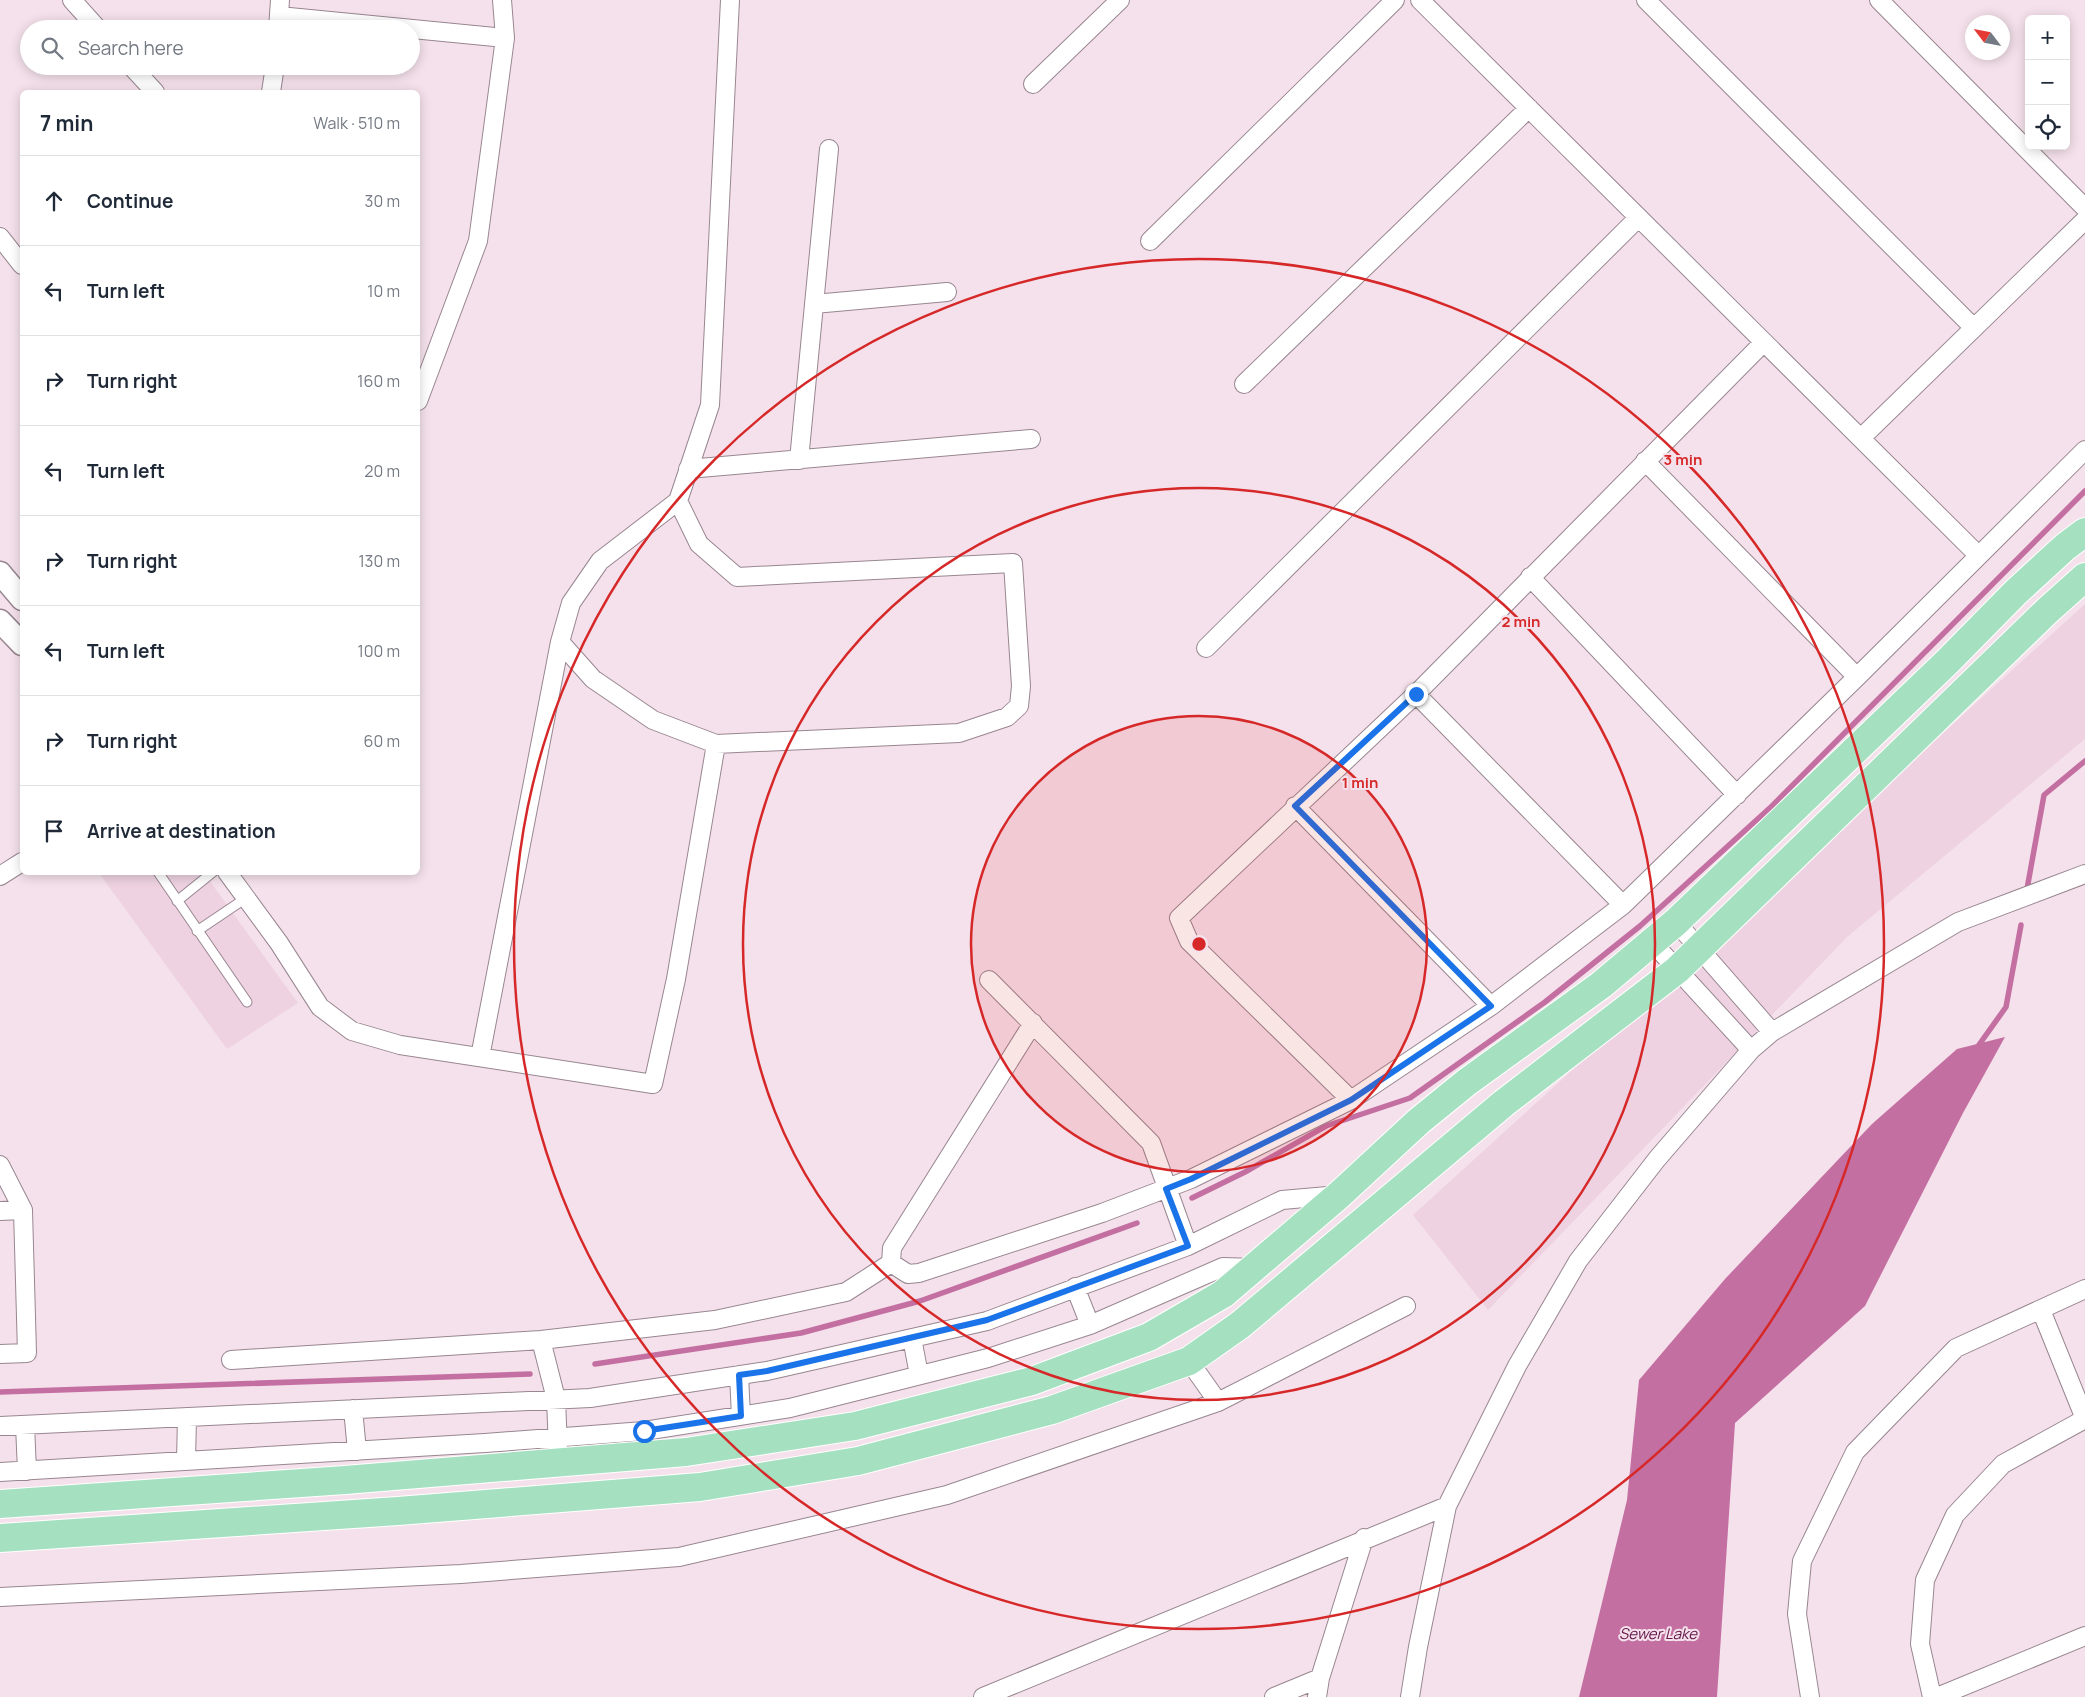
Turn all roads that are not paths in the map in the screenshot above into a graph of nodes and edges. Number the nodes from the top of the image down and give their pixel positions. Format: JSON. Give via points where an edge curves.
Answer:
{"nodes":[{"id":1,"x":502,"y":0,"type":"edge"},
{"id":2,"x":730,"y":0,"type":"edge"},
{"id":3,"x":1120,"y":0,"type":"edge"},
{"id":4,"x":1395,"y":0,"type":"edge"},
{"id":5,"x":1420,"y":0,"type":"edge"},
{"id":6,"x":1646,"y":0,"type":"edge"},
{"id":7,"x":1879,"y":0,"type":"edge"},
{"id":8,"x":74,"y":1,"type":"edge"},
{"id":9,"x":279,"y":15,"type":"edge"},
{"id":10,"x":90,"y":20,"type":"edge"},
{"id":11,"x":328,"y":20,"type":"edge"},
{"id":12,"x":420,"y":29,"type":"edge"},
{"id":13,"x":505,"y":38,"type":"junction"},
{"id":14,"x":139,"y":75,"type":"edge"},
{"id":15,"x":274,"y":75,"type":"edge"},
{"id":16,"x":1034,"y":84,"type":"dead end"},
{"id":17,"x":153,"y":90,"type":"edge"},
{"id":18,"x":271,"y":90,"type":"edge"},
{"id":19,"x":1529,"y":108,"type":"junction"},
{"id":20,"x":829,"y":149,"type":"dead end"},
{"id":21,"x":2085,"y":208,"type":"edge"},
{"id":22,"x":1638,"y":218,"type":"junction"},
{"id":23,"x":2085,"y":220,"type":"edge"},
{"id":24,"x":0,"y":237,"type":"edge"},
{"id":25,"x":1150,"y":241,"type":"dead end"},
{"id":26,"x":20,"y":262,"type":"edge"},
{"id":27,"x":947,"y":292,"type":"dead end"},
{"id":28,"x":814,"y":304,"type":"junction"},
{"id":29,"x":1974,"y":328,"type":"junction"},
{"id":30,"x":1764,"y":342,"type":"junction"},
{"id":31,"x":1244,"y":384,"type":"dead end"},
{"id":32,"x":420,"y":396,"type":"edge"},
{"id":33,"x":1861,"y":438,"type":"junction"},
{"id":34,"x":1031,"y":439,"type":"dead end"},
{"id":35,"x":2085,"y":450,"type":"edge"},
{"id":36,"x":799,"y":460,"type":"junction"},
{"id":37,"x":1645,"y":461,"type":"junction"},
{"id":38,"x":688,"y":469,"type":"junction"},
{"id":39,"x":678,"y":501,"type":"junction"},
{"id":40,"x":2085,"y":532,"type":"edge"},
{"id":41,"x":1978,"y":555,"type":"junction"},
{"id":42,"x":0,"y":573,"type":"edge"},
{"id":43,"x":1530,"y":577,"type":"junction"},
{"id":44,"x":2085,"y":577,"type":"edge"},
{"id":45,"x":20,"y":597,"type":"edge"},
{"id":46,"x":0,"y":621,"type":"edge"},
{"id":47,"x":20,"y":642,"type":"edge"},
{"id":48,"x":560,"y":642,"type":"junction"},
{"id":49,"x":1206,"y":648,"type":"dead end"},
{"id":50,"x":1857,"y":678,"type":"junction"},
{"id":51,"x":1416,"y":694,"type":"junction"},
{"id":52,"x":716,"y":744,"type":"junction"},
{"id":53,"x":1736,"y":795,"type":"junction"},
{"id":54,"x":1295,"y":806,"type":"junction"},
{"id":55,"x":20,"y":863,"type":"edge"},
{"id":56,"x":2085,"y":874,"type":"edge"},
{"id":57,"x":160,"y":875,"type":"edge"},
{"id":58,"x":209,"y":875,"type":"edge"},
{"id":59,"x":229,"y":875,"type":"edge"},
{"id":60,"x":0,"y":876,"type":"edge"},
{"id":61,"x":246,"y":898,"type":"junction"},
{"id":62,"x":177,"y":901,"type":"junction"},
{"id":63,"x":1623,"y":905,"type":"junction"},
{"id":64,"x":1676,"y":922,"type":"junction"},
{"id":65,"x":197,"y":931,"type":"junction"},
{"id":66,"x":1652,"y":942,"type":"junction"},
{"id":67,"x":1700,"y":948,"type":"junction"},
{"id":68,"x":1677,"y":970,"type":"junction"},
{"id":69,"x":989,"y":980,"type":"dead end"},
{"id":70,"x":247,"y":1002,"type":"dead end"},
{"id":71,"x":1491,"y":1006,"type":"junction"},
{"id":72,"x":1033,"y":1023,"type":"junction"},
{"id":73,"x":1772,"y":1032,"type":"junction"},
{"id":74,"x":1751,"y":1050,"type":"junction"},
{"id":75,"x":480,"y":1057,"type":"junction"},
{"id":76,"x":1351,"y":1100,"type":"junction"},
{"id":77,"x":0,"y":1165,"type":"edge"},
{"id":78,"x":1166,"y":1189,"type":"junction"},
{"id":79,"x":1340,"y":1195,"type":"junction"},
{"id":80,"x":23,"y":1210,"type":"junction"},
{"id":81,"x":0,"y":1211,"type":"edge"},
{"id":82,"x":1188,"y":1246,"type":"junction"},
{"id":83,"x":891,"y":1263,"type":"junction"},
{"id":84,"x":1255,"y":1268,"type":"junction"},
{"id":85,"x":1075,"y":1287,"type":"junction"},
{"id":86,"x":2085,"y":1289,"type":"edge"},
{"id":87,"x":1406,"y":1306,"type":"dead end"},
{"id":88,"x":2040,"y":1310,"type":"junction"},
{"id":89,"x":1090,"y":1325,"type":"junction"},
{"id":90,"x":912,"y":1338,"type":"junction"},
{"id":91,"x":541,"y":1340,"type":"junction"},
{"id":92,"x":0,"y":1354,"type":"edge"},
{"id":93,"x":231,"y":1360,"type":"dead end"},
{"id":94,"x":1189,"y":1361,"type":"junction"},
{"id":95,"x":739,"y":1375,"type":"junction"},
{"id":96,"x":920,"y":1376,"type":"junction"},
{"id":97,"x":556,"y":1399,"type":"junction"},
{"id":98,"x":1218,"y":1402,"type":"junction"},
{"id":99,"x":353,"y":1409,"type":"junction"},
{"id":100,"x":741,"y":1416,"type":"junction"},
{"id":101,"x":187,"y":1417,"type":"junction"},
{"id":102,"x":25,"y":1425,"type":"junction"},
{"id":103,"x":0,"y":1426,"type":"edge"},
{"id":104,"x":558,"y":1450,"type":"junction"},
{"id":105,"x":357,"y":1451,"type":"junction"},
{"id":106,"x":186,"y":1461,"type":"junction"},
{"id":107,"x":27,"y":1471,"type":"junction"},
{"id":108,"x":0,"y":1472,"type":"edge"},
{"id":109,"x":0,"y":1504,"type":"edge"},
{"id":110,"x":1446,"y":1506,"type":"junction"},
{"id":111,"x":0,"y":1538,"type":"edge"},
{"id":112,"x":1364,"y":1538,"type":"junction"},
{"id":113,"x":0,"y":1597,"type":"edge"},
{"id":114,"x":2085,"y":1636,"type":"edge"},
{"id":115,"x":1320,"y":1678,"type":"junction"},
{"id":116,"x":983,"y":1697,"type":"edge"},
{"id":117,"x":1274,"y":1697,"type":"edge"},
{"id":118,"x":1318,"y":1697,"type":"edge"},
{"id":119,"x":1410,"y":1697,"type":"edge"},
{"id":120,"x":1810,"y":1697,"type":"edge"},
{"id":121,"x":1932,"y":1697,"type":"edge"},
{"id":122,"x":1938,"y":1697,"type":"edge"}],
"edges":[{"from":1,"to":13,"type":"street"},
{"from":2,"to":38,"type":"street","via":[[710,405]]},
{"from":3,"to":16,"type":"street"},
{"from":4,"to":25,"type":"street"},
{"from":5,"to":19,"type":"street"},
{"from":6,"to":29,"type":"street"},
{"from":7,"to":21,"type":"street"},
{"from":8,"to":10,"type":"street"},
{"from":9,"to":11,"type":"street"},
{"from":12,"to":13,"type":"street"},
{"from":13,"to":32,"type":"street","via":[[478,242]]},
{"from":14,"to":17,"type":"street"},
{"from":15,"to":18,"type":"street"},
{"from":19,"to":22,"type":"street"},
{"from":19,"to":31,"type":"street"},
{"from":20,"to":28,"type":"street"},
{"from":22,"to":30,"type":"street"},
{"from":22,"to":49,"type":"street"},
{"from":23,"to":29,"type":"street"},
{"from":24,"to":26,"type":"street"},
{"from":27,"to":28,"type":"street"},
{"from":28,"to":36,"type":"street"},
{"from":29,"to":33,"type":"street"},
{"from":30,"to":33,"type":"street"},
{"from":30,"to":37,"type":"street"},
{"from":33,"to":41,"type":"street"},
{"from":34,"to":36,"type":"street"},
{"from":35,"to":41,"type":"street"},
{"from":36,"to":38,"type":"street"},
{"from":37,"to":43,"type":"street"},
{"from":37,"to":50,"type":"street"},
{"from":38,"to":39,"type":"street"},
{"from":39,"to":48,"type":"street","via":[[600,561],[571,603]]},
{"from":39,"to":52,"type":"street","via":[[699,544],[738,576],[1013,562],[1021,686],[1019,706],[1007,717],[959,733]]},
{"from":40,"to":64,"type":"main road","via":[[2016,592]]},
{"from":41,"to":50,"type":"street"},
{"from":42,"to":45,"type":"street"},
{"from":43,"to":51,"type":"street"},
{"from":43,"to":53,"type":"street"},
{"from":44,"to":67,"type":"main road"},
{"from":46,"to":47,"type":"street"},
{"from":48,"to":52,"type":"street","via":[[593,679],[653,720]]},
{"from":48,"to":75,"type":"street"},
{"from":50,"to":53,"type":"street"},
{"from":51,"to":54,"type":"street"},
{"from":51,"to":63,"type":"street"},
{"from":52,"to":75,"type":"street","via":[[676,979],[653,1084]]},
{"from":53,"to":63,"type":"street"},
{"from":54,"to":71,"type":"street"},
{"from":54,"to":76,"type":"street","via":[[1179,918],[1189,941]]},
{"from":55,"to":60,"type":"street"},
{"from":56,"to":73,"type":"street","via":[[1958,922]]},
{"from":57,"to":62,"type":"lane"},
{"from":58,"to":62,"type":"lane"},
{"from":59,"to":61,"type":"street"},
{"from":61,"to":65,"type":"lane"},
{"from":61,"to":75,"type":"street","via":[[320,1007],[352,1031],[400,1044]]},
{"from":62,"to":65,"type":"lane"},
{"from":63,"to":71,"type":"street"},
{"from":64,"to":66,"type":"main road"},
{"from":64,"to":67,"type":"street"},
{"from":65,"to":70,"type":"lane"},
{"from":66,"to":68,"type":"street"},
{"from":66,"to":79,"type":"main road","via":[[1601,985],[1467,1082],[1419,1121]]},
{"from":67,"to":68,"type":"main road"},
{"from":67,"to":73,"type":"street"},
{"from":68,"to":74,"type":"street"},
{"from":68,"to":94,"type":"main road","via":[[1504,1103],[1240,1325]]},
{"from":69,"to":72,"type":"street"},
{"from":71,"to":76,"type":"street"},
{"from":72,"to":78,"type":"street","via":[[1151,1143]]},
{"from":72,"to":83,"type":"street","via":[[892,1248]]},
{"from":73,"to":74,"type":"street"},
{"from":74,"to":110,"type":"street","via":[[1657,1160],[1578,1261],[1517,1366]]},
{"from":76,"to":78,"type":"street"},
{"from":77,"to":80,"type":"street"},
{"from":78,"to":82,"type":"street"},
{"from":78,"to":83,"type":"street","via":[[919,1273],[908,1274]]},
{"from":79,"to":82,"type":"street","via":[[1282,1200]]},
{"from":79,"to":84,"type":"main road"},
{"from":80,"to":81,"type":"street"},
{"from":80,"to":92,"type":"street","via":[[27,1353]]},
{"from":82,"to":85,"type":"street"},
{"from":83,"to":91,"type":"street","via":[[846,1292],[715,1320]]},
{"from":84,"to":89,"type":"street","via":[[1223,1267]]},
{"from":84,"to":104,"type":"main road","via":[[1223,1294],[1149,1337],[1032,1381],[855,1426],[686,1452]]},
{"from":85,"to":89,"type":"street"},
{"from":85,"to":90,"type":"street","via":[[987,1320]]},
{"from":86,"to":88,"type":"street"},
{"from":87,"to":98,"type":"street"},
{"from":88,"to":120,"type":"street","via":[[1956,1348],[1855,1452],[1802,1561],[1797,1614]]},
{"from":88,"to":121,"type":"street","via":[[2085,1420],[2003,1464],[1956,1514],[1925,1580],[1920,1644]]},
{"from":89,"to":96,"type":"street"},
{"from":90,"to":95,"type":"street"},
{"from":90,"to":96,"type":"street"},
{"from":91,"to":93,"type":"street"},
{"from":91,"to":97,"type":"street"},
{"from":94,"to":98,"type":"street"},
{"from":94,"to":111,"type":"main road","via":[[1052,1410],[858,1461],[700,1487]]},
{"from":95,"to":97,"type":"street","via":[[590,1398]]},
{"from":95,"to":100,"type":"street"},
{"from":96,"to":100,"type":"street","via":[[790,1408]]},
{"from":97,"to":99,"type":"street"},
{"from":97,"to":104,"type":"street"},
{"from":98,"to":113,"type":"street","via":[[947,1495],[679,1557],[461,1574]]},
{"from":99,"to":101,"type":"street"},
{"from":99,"to":105,"type":"street"},
{"from":100,"to":104,"type":"street","via":[[644,1431]]},
{"from":101,"to":102,"type":"street"},
{"from":101,"to":106,"type":"street"},
{"from":102,"to":103,"type":"street"},
{"from":102,"to":107,"type":"street"},
{"from":104,"to":105,"type":"street"},
{"from":104,"to":109,"type":"main road"},
{"from":105,"to":106,"type":"street"},
{"from":106,"to":107,"type":"street"},
{"from":107,"to":108,"type":"street"},
{"from":110,"to":112,"type":"street"},
{"from":110,"to":119,"type":"street"},
{"from":112,"to":115,"type":"street"},
{"from":112,"to":116,"type":"street"},
{"from":114,"to":122,"type":"street"},
{"from":115,"to":117,"type":"street"},
{"from":115,"to":118,"type":"street"}]}
